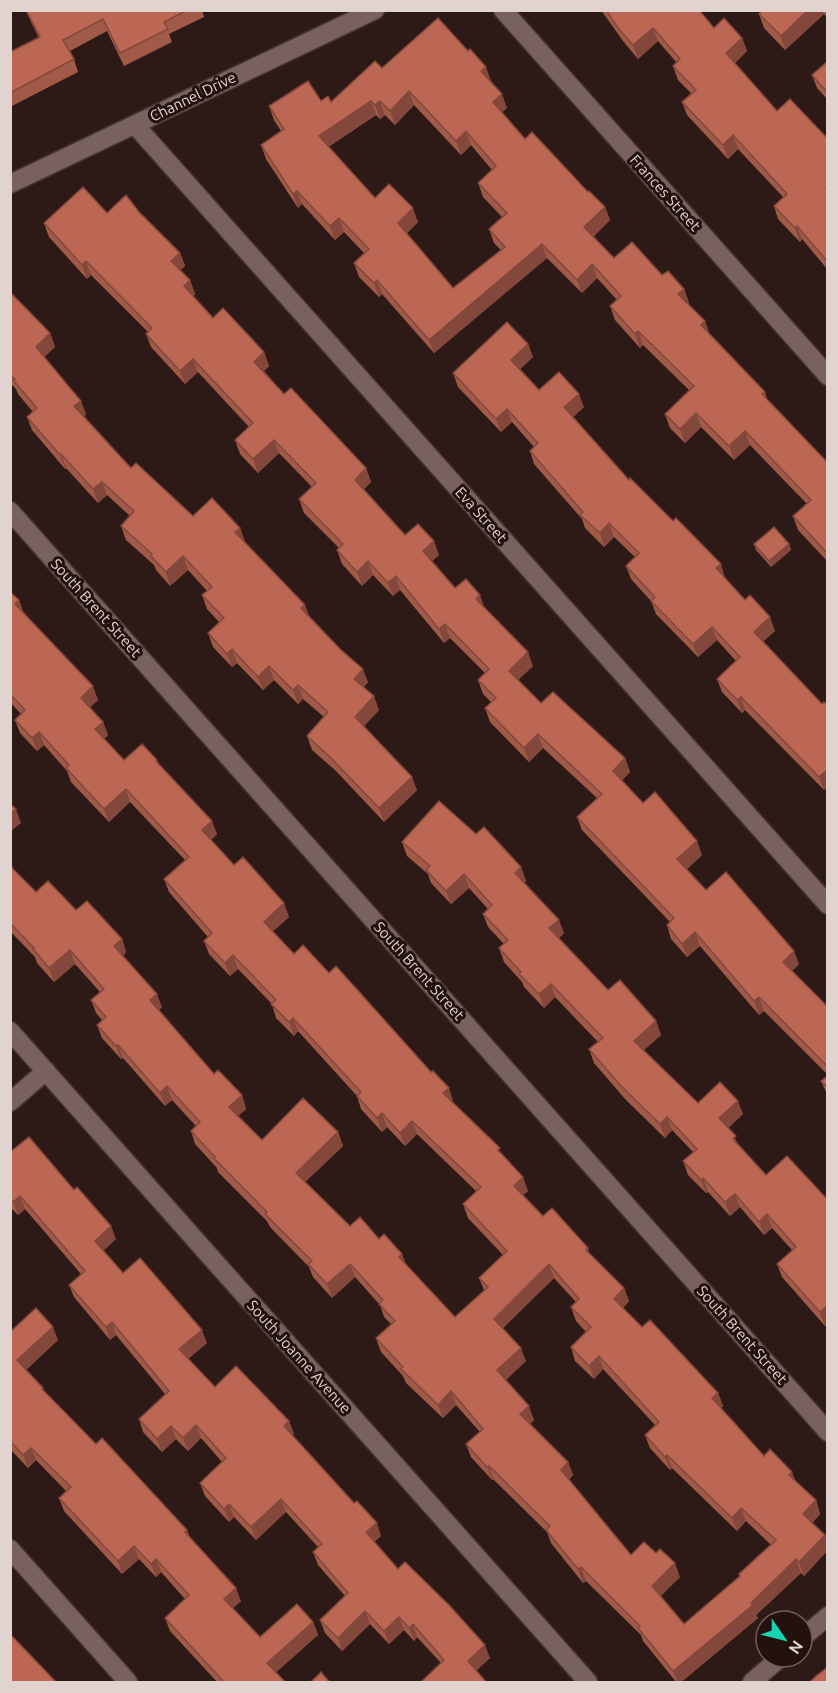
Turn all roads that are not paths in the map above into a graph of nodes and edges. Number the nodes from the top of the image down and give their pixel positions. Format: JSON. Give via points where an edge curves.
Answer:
{"nodes":[{"id":1,"x":375,"y":10,"type":"edge"},
{"id":2,"x":503,"y":10,"type":"edge"},
{"id":3,"x":135,"y":125,"type":"junction"},
{"id":4,"x":10,"y":184,"type":"edge"},
{"id":5,"x":828,"y":376,"type":"edge"},
{"id":6,"x":10,"y":511,"type":"edge"},
{"id":7,"x":828,"y":905,"type":"edge"},
{"id":8,"x":10,"y":1031,"type":"edge"},
{"id":9,"x":46,"y":1071,"type":"junction"},
{"id":10,"x":10,"y":1102,"type":"edge"},
{"id":11,"x":828,"y":1432,"type":"edge"},
{"id":12,"x":10,"y":1549,"type":"edge"},
{"id":13,"x":828,"y":1616,"type":"edge"},
{"id":14,"x":814,"y":1628,"type":"edge"},
{"id":15,"x":768,"y":1669,"type":"edge"},
{"id":16,"x":128,"y":1683,"type":"edge"},
{"id":17,"x":588,"y":1683,"type":"edge"},
{"id":18,"x":752,"y":1683,"type":"edge"}],
"edges":[{"from":1,"to":3,"type":"street","name":"Channel Drive"},
{"from":2,"to":5,"type":"street","name":"Frances Street"},
{"from":3,"to":4,"type":"street","name":"Channel Drive"},
{"from":3,"to":7,"type":"street","name":"Eva Street"},
{"from":6,"to":11,"type":"street","name":"South Brent Street"},
{"from":8,"to":9,"type":"street","name":"South Joanne Avenue"},
{"from":9,"to":10,"type":"street"},
{"from":9,"to":17,"type":"street","name":"South Joanne Avenue"},
{"from":12,"to":16,"type":"street"},
{"from":13,"to":14,"type":"street"},
{"from":15,"to":18,"type":"street"}]}
